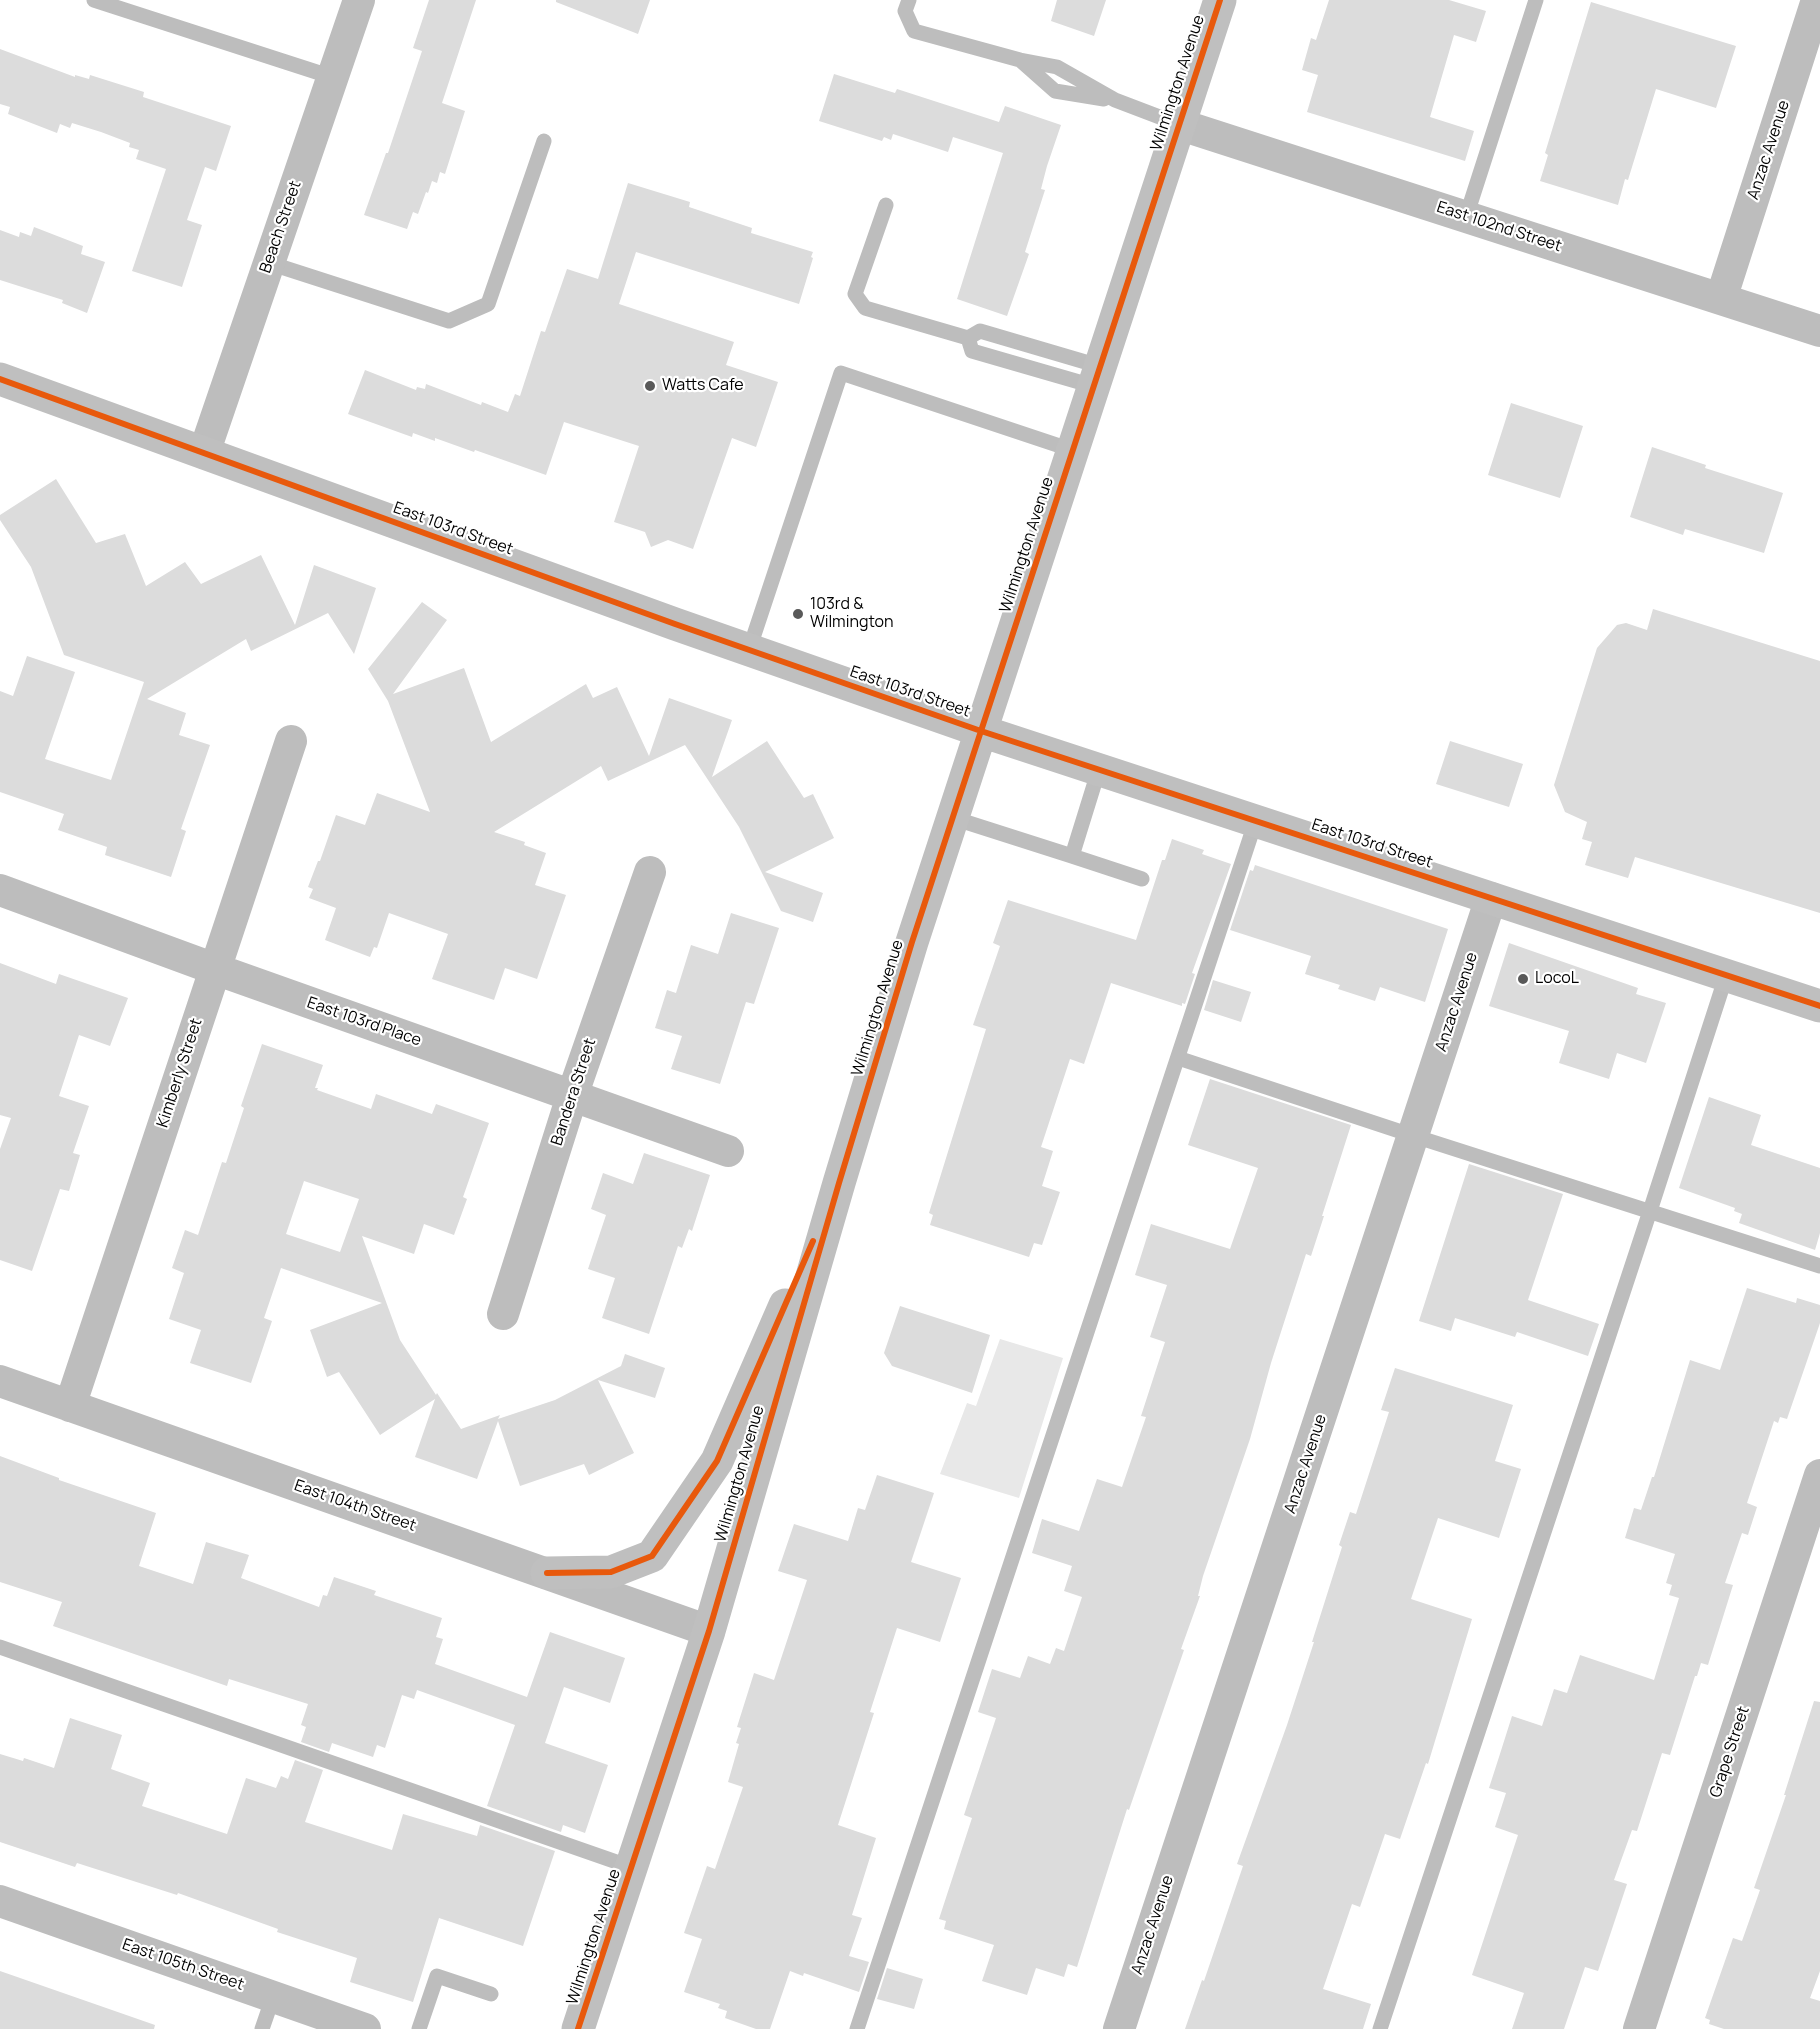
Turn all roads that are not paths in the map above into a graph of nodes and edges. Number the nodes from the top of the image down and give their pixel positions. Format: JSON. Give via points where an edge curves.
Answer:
{"nodes":[{"id":1,"x":94,"y":0,"type":"edge"},
{"id":2,"x":359,"y":0,"type":"edge"},
{"id":3,"x":909,"y":0,"type":"edge"},
{"id":4,"x":1220,"y":0,"type":"edge"},
{"id":5,"x":1536,"y":0,"type":"edge"},
{"id":6,"x":1817,"y":0,"type":"edge"},
{"id":7,"x":1020,"y":60,"type":"junction"},
{"id":8,"x":332,"y":77,"type":"junction"},
{"id":9,"x":1115,"y":100,"type":"junction"},
{"id":10,"x":1178,"y":124,"type":"junction"},
{"id":11,"x":544,"y":141,"type":"dead end"},
{"id":12,"x":886,"y":205,"type":"dead end"},
{"id":13,"x":1466,"y":217,"type":"junction"},
{"id":14,"x":269,"y":263,"type":"junction"},
{"id":15,"x":1721,"y":299,"type":"junction"},
{"id":16,"x":1820,"y":331,"type":"edge"},
{"id":17,"x":968,"y":338,"type":"junction"},
{"id":18,"x":1096,"y":376,"type":"junction"},
{"id":19,"x":0,"y":380,"type":"edge"},
{"id":20,"x":1072,"y":450,"type":"junction"},
{"id":21,"x":204,"y":453,"type":"junction"},
{"id":22,"x":749,"y":650,"type":"junction"},
{"id":23,"x":981,"y":731,"type":"junction"},
{"id":24,"x":291,"y":741,"type":"dead end"},
{"id":25,"x":1099,"y":769,"type":"junction"},
{"id":26,"x":952,"y":818,"type":"junction"},
{"id":27,"x":1256,"y":820,"type":"junction"},
{"id":28,"x":1072,"y":856,"type":"junction"},
{"id":29,"x":650,"y":872,"type":"dead end"},
{"id":30,"x":1142,"y":879,"type":"dead end"},
{"id":31,"x":0,"y":890,"type":"edge"},
{"id":32,"x":1491,"y":898,"type":"junction"},
{"id":33,"x":215,"y":969,"type":"junction"},
{"id":34,"x":1726,"y":976,"type":"junction"},
{"id":35,"x":1820,"y":1006,"type":"edge"},
{"id":36,"x":1178,"y":1058,"type":"junction"},
{"id":37,"x":572,"y":1095,"type":"junction"},
{"id":38,"x":1414,"y":1136,"type":"junction"},
{"id":39,"x":728,"y":1151,"type":"dead end"},
{"id":40,"x":838,"y":1183,"type":"junction"},
{"id":41,"x":1650,"y":1211,"type":"junction"},
{"id":42,"x":1820,"y":1266,"type":"edge"},
{"id":43,"x":503,"y":1314,"type":"dead end"},
{"id":44,"x":0,"y":1381,"type":"edge"},
{"id":45,"x":70,"y":1406,"type":"junction"},
{"id":46,"x":1820,"y":1475,"type":"edge"},
{"id":47,"x":546,"y":1573,"type":"junction"},
{"id":48,"x":709,"y":1631,"type":"junction"},
{"id":49,"x":0,"y":1647,"type":"edge"},
{"id":50,"x":631,"y":1867,"type":"junction"},
{"id":51,"x":0,"y":1902,"type":"edge"},
{"id":52,"x":491,"y":1994,"type":"dead end"},
{"id":53,"x":273,"y":1997,"type":"junction"},
{"id":54,"x":262,"y":2029,"type":"edge"},
{"id":55,"x":365,"y":2029,"type":"edge"},
{"id":56,"x":419,"y":2029,"type":"edge"},
{"id":57,"x":578,"y":2029,"type":"edge"},
{"id":58,"x":857,"y":2029,"type":"edge"},
{"id":59,"x":1119,"y":2029,"type":"edge"},
{"id":60,"x":1380,"y":2029,"type":"edge"},
{"id":61,"x":1639,"y":2029,"type":"edge"}],
"edges":[{"from":1,"to":8,"type":"lane"},
{"from":2,"to":8,"type":"street","name":"Beach Street"},
{"from":3,"to":7,"type":"lane","via":[[905,11],[914,31]]},
{"from":4,"to":10,"type":"main road","name":"Wilmington Avenue"},
{"from":5,"to":13,"type":"lane"},
{"from":6,"to":15,"type":"street","name":"Anzac Avenue"},
{"from":7,"to":9,"type":"lane","via":[[1057,67]]},
{"from":7,"to":9,"type":"lane","via":[[1055,91]]},
{"from":8,"to":14,"type":"street","name":"Beach Street"},
{"from":9,"to":10,"type":"lane"},
{"from":10,"to":13,"type":"street","name":"East 102nd Street"},
{"from":10,"to":18,"type":"main road","name":"Wilmington Avenue"},
{"from":11,"to":14,"type":"lane","via":[[488,304],[449,321]]},
{"from":12,"to":17,"type":"lane","via":[[855,294],[865,308]]},
{"from":13,"to":15,"type":"street","name":"East 102nd Street"},
{"from":14,"to":21,"type":"street","name":"Beach Street"},
{"from":15,"to":16,"type":"street","name":"East 102nd Street"},
{"from":17,"to":18,"type":"lane","via":[[980,331]]},
{"from":17,"to":18,"type":"lane","via":[[972,351]]},
{"from":18,"to":20,"type":"main road","name":"Wilmington Avenue"},
{"from":19,"to":21,"type":"main road","name":"East 103rd Street"},
{"from":20,"to":22,"type":"lane","via":[[841,373]]},
{"from":20,"to":23,"type":"main road","name":"Wilmington Avenue"},
{"from":21,"to":22,"type":"main road","name":"East 103rd Street"},
{"from":22,"to":23,"type":"main road","name":"East 103rd Street"},
{"from":23,"to":25,"type":"main road","name":"East 103rd Street"},
{"from":23,"to":26,"type":"main road","name":"Wilmington Avenue"},
{"from":24,"to":33,"type":"street","name":"Kimberly Street"},
{"from":25,"to":27,"type":"main road","name":"East 103rd Street"},
{"from":25,"to":28,"type":"lane"},
{"from":26,"to":28,"type":"lane"},
{"from":26,"to":40,"type":"main road","name":"Wilmington Avenue"},
{"from":27,"to":32,"type":"main road","name":"East 103rd Street"},
{"from":27,"to":36,"type":"lane"},
{"from":28,"to":30,"type":"lane"},
{"from":29,"to":37,"type":"street","name":"Bandera Street"},
{"from":31,"to":33,"type":"street","name":"East 103rd Place"},
{"from":32,"to":34,"type":"main road","name":"East 103rd Street"},
{"from":32,"to":38,"type":"street","name":"Anzac Avenue"},
{"from":33,"to":37,"type":"street","name":"East 103rd Place"},
{"from":33,"to":45,"type":"street","name":"Kimberly Street"},
{"from":34,"to":35,"type":"main road","name":"East 103rd Street"},
{"from":34,"to":41,"type":"lane"},
{"from":36,"to":38,"type":"lane"},
{"from":36,"to":58,"type":"lane"},
{"from":37,"to":39,"type":"street","name":"East 103rd Place"},
{"from":37,"to":43,"type":"street","name":"Bandera Street"},
{"from":38,"to":41,"type":"lane"},
{"from":38,"to":59,"type":"street","name":"Anzac Avenue"},
{"from":40,"to":47,"type":"main road","via":[[717,1461],[652,1556],[611,1572]]},
{"from":40,"to":48,"type":"main road","name":"Wilmington Avenue"},
{"from":41,"to":42,"type":"lane"},
{"from":41,"to":60,"type":"lane"},
{"from":44,"to":45,"type":"street","name":"East 104th Street"},
{"from":45,"to":47,"type":"street","name":"East 104th Street"},
{"from":46,"to":61,"type":"street","name":"Grape Street"},
{"from":47,"to":48,"type":"street","name":"East 104th Street"},
{"from":48,"to":50,"type":"main road","name":"Wilmington Avenue"},
{"from":49,"to":50,"type":"lane"},
{"from":50,"to":57,"type":"main road","name":"Wilmington Avenue"},
{"from":51,"to":53,"type":"street","name":"East 105th Street"},
{"from":52,"to":56,"type":"lane","via":[[437,1976]]},
{"from":53,"to":54,"type":"lane"},
{"from":53,"to":55,"type":"street","name":"East 105th Street"}]}
